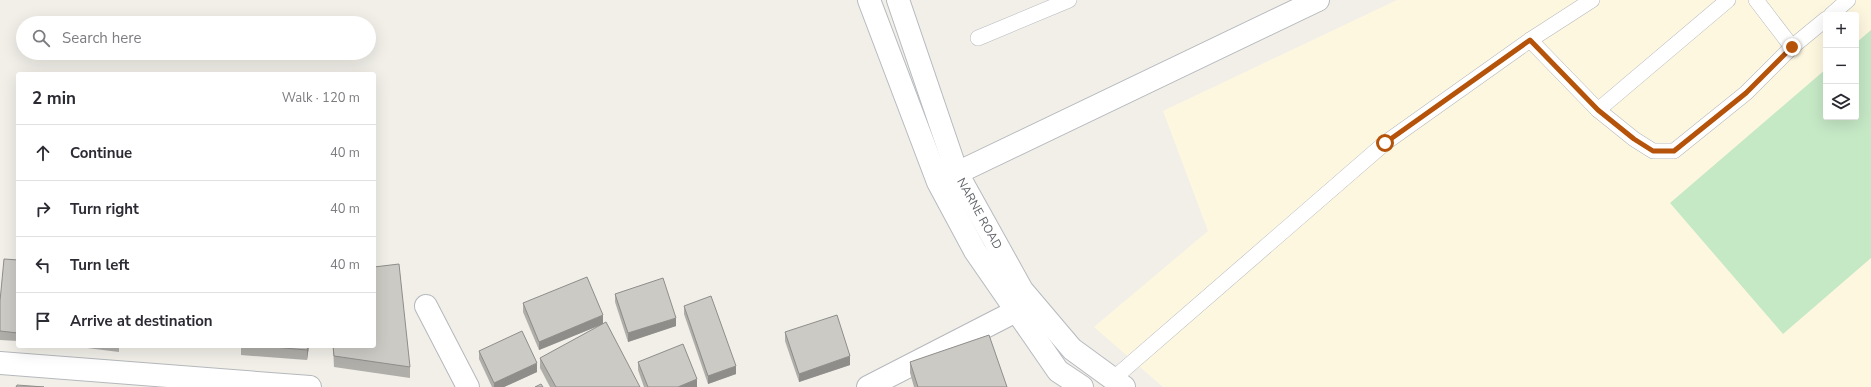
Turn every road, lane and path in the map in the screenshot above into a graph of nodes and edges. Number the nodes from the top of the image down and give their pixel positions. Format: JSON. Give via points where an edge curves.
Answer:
{"nodes":[{"id":1,"x":869,"y":0,"type":"edge"},
{"id":2,"x":898,"y":0,"type":"edge"},
{"id":3,"x":1069,"y":0,"type":"edge"},
{"id":4,"x":1318,"y":0,"type":"edge"},
{"id":5,"x":1592,"y":0,"type":"edge"},
{"id":6,"x":1728,"y":0,"type":"edge"},
{"id":7,"x":1756,"y":0,"type":"edge"},
{"id":8,"x":1848,"y":0,"type":"edge"},
{"id":9,"x":1834,"y":12,"type":"edge"},
{"id":10,"x":1823,"y":21,"type":"edge"},
{"id":11,"x":978,"y":38,"type":"dead end"},
{"id":12,"x":1530,"y":40,"type":"junction"},
{"id":13,"x":1792,"y":47,"type":"junction"},
{"id":14,"x":1598,"y":110,"type":"junction"},
{"id":15,"x":957,"y":173,"type":"junction"},
{"id":16,"x":426,"y":306,"type":"dead end"},
{"id":17,"x":1016,"y":312,"type":"junction"},
{"id":18,"x":0,"y":363,"type":"edge"},
{"id":19,"x":1061,"y":379,"type":"edge"},
{"id":20,"x":1118,"y":383,"type":"edge"},
{"id":21,"x":309,"y":387,"type":"edge"},
{"id":22,"x":468,"y":387,"type":"edge"},
{"id":23,"x":868,"y":387,"type":"edge"},
{"id":24,"x":1082,"y":387,"type":"edge"}],
"edges":[{"from":1,"to":17,"type":"street","name":"NARNE ROAD","via":[[938,182],[975,251]]},
{"from":2,"to":15,"type":"street","name":"NARNE ROAD"},
{"from":3,"to":11,"type":"lane"},
{"from":4,"to":15,"type":"street"},
{"from":5,"to":12,"type":"lane"},
{"from":6,"to":14,"type":"lane"},
{"from":7,"to":13,"type":"lane"},
{"from":8,"to":9,"type":"lane"},
{"from":10,"to":13,"type":"lane"},
{"from":12,"to":14,"type":"lane"},
{"from":12,"to":20,"type":"lane","via":[[1385,143]]},
{"from":13,"to":14,"type":"lane","via":[[1746,93],[1674,151],[1653,151]]},
{"from":15,"to":20,"type":"street","name":"NARNE ROAD","via":[[1022,290],[1072,349]]},
{"from":16,"to":22,"type":"street"},
{"from":17,"to":19,"type":"street","name":"NARNE ROAD"},
{"from":17,"to":23,"type":"street"},
{"from":18,"to":21,"type":"street"},
{"from":19,"to":24,"type":"street","name":"NARNE ROAD"}]}
